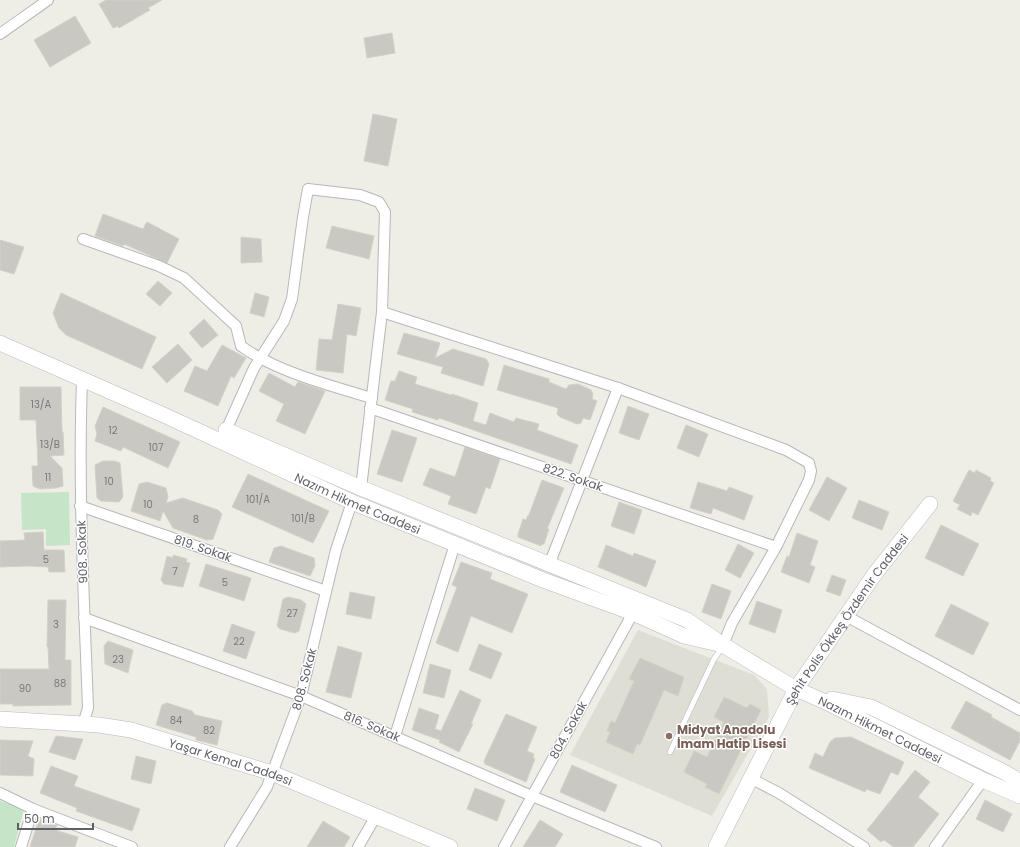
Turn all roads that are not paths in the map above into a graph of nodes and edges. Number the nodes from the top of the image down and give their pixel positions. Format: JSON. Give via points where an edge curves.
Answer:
{"nodes":[{"id":1,"x":48,"y":0,"type":"edge"},
{"id":2,"x":32,"y":5,"type":"edge"},
{"id":3,"x":0,"y":34,"type":"edge"},
{"id":4,"x":83,"y":239,"type":"dead end"},
{"id":5,"x":382,"y":312,"type":"junction"},
{"id":6,"x":0,"y":343,"type":"edge"},
{"id":7,"x":260,"y":358,"type":"junction"},
{"id":8,"x":82,"y":380,"type":"junction"},
{"id":9,"x":618,"y":388,"type":"junction"},
{"id":10,"x":371,"y":403,"type":"junction"},
{"id":11,"x":223,"y":436,"type":"junction"},
{"id":12,"x":581,"y":480,"type":"junction"},
{"id":13,"x":361,"y":488,"type":"junction"},
{"id":14,"x":352,"y":502,"type":"junction"},
{"id":15,"x":930,"y":504,"type":"dead end"},
{"id":16,"x":80,"y":506,"type":"junction"},
{"id":17,"x":455,"y":544,"type":"junction"},
{"id":18,"x":776,"y":547,"type":"junction"},
{"id":19,"x":549,"y":564,"type":"junction"},
{"id":20,"x":326,"y":591,"type":"junction"},
{"id":21,"x":633,"y":613,"type":"junction"},
{"id":22,"x":846,"y":616,"type":"junction"},
{"id":23,"x":84,"y":618,"type":"junction"},
{"id":24,"x":723,"y":645,"type":"junction"},
{"id":25,"x":802,"y":692,"type":"junction"},
{"id":26,"x":301,"y":696,"type":"junction"},
{"id":27,"x":1020,"y":710,"type":"edge"},
{"id":28,"x":0,"y":719,"type":"edge"},
{"id":29,"x":83,"y":724,"type":"junction"},
{"id":30,"x":394,"y":736,"type":"junction"},
{"id":31,"x":670,"y":752,"type":"dead end"},
{"id":32,"x":272,"y":773,"type":"junction"},
{"id":33,"x":750,"y":778,"type":"junction"},
{"id":34,"x":983,"y":780,"type":"junction"},
{"id":35,"x":1020,"y":782,"type":"edge"},
{"id":36,"x":0,"y":793,"type":"edge"},
{"id":37,"x":532,"y":796,"type":"junction"},
{"id":38,"x":1020,"y":796,"type":"edge"},
{"id":39,"x":33,"y":809,"type":"junction"},
{"id":40,"x":376,"y":816,"type":"junction"},
{"id":41,"x":125,"y":846,"type":"edge"},
{"id":42,"x":21,"y":847,"type":"edge"},
{"id":43,"x":230,"y":847,"type":"edge"},
{"id":44,"x":358,"y":847,"type":"edge"},
{"id":45,"x":450,"y":847,"type":"edge"},
{"id":46,"x":504,"y":847,"type":"edge"},
{"id":47,"x":656,"y":847,"type":"edge"},
{"id":48,"x":716,"y":847,"type":"edge"},
{"id":49,"x":864,"y":847,"type":"edge"},
{"id":50,"x":935,"y":847,"type":"edge"}],
"edges":[{"from":1,"to":2,"type":"street"},
{"from":2,"to":3,"type":"street"},
{"from":4,"to":7,"type":"street","name":"822. Sokak","via":[[159,266],[184,278],[236,326],[241,346]]},
{"from":5,"to":7,"type":"street","via":[[385,212],[379,202],[360,195],[308,189],[292,299],[284,321]]},
{"from":5,"to":9,"type":"street"},
{"from":5,"to":10,"type":"street"},
{"from":6,"to":8,"type":"street","name":"Nazım Hikmet Caddesi"},
{"from":7,"to":10,"type":"street","name":"822. Sokak"},
{"from":7,"to":11,"type":"street"},
{"from":8,"to":11,"type":"street","name":"Nazım Hikmet Caddesi","via":[[166,416]]},
{"from":8,"to":16,"type":"street","name":"908. Sokak"},
{"from":9,"to":12,"type":"street"},
{"from":9,"to":18,"type":"street","via":[[786,450],[809,463],[809,480]]},
{"from":10,"to":12,"type":"street","name":"822. Sokak"},
{"from":10,"to":13,"type":"street"},
{"from":11,"to":13,"type":"street","name":"Nazım Hikmet Caddesi"},
{"from":11,"to":14,"type":"street","name":"Nazım Hikmet Caddesi"},
{"from":12,"to":18,"type":"street","name":"822. Sokak"},
{"from":12,"to":19,"type":"street"},
{"from":13,"to":19,"type":"street","name":"Nazım Hikmet Caddesi"},
{"from":14,"to":17,"type":"street","name":"Nazım Hikmet Caddesi"},
{"from":14,"to":20,"type":"street","name":"808. Sokak"},
{"from":15,"to":22,"type":"street","name":"Şehit Polis Ökkeş Özdemir Caddesi"},
{"from":16,"to":20,"type":"street","name":"819. Sokak"},
{"from":16,"to":23,"type":"street","name":"908. Sokak"},
{"from":17,"to":21,"type":"street","name":"Nazım Hikmet Caddesi"},
{"from":17,"to":30,"type":"street"},
{"from":18,"to":24,"type":"street","via":[[732,622]]},
{"from":19,"to":24,"type":"street","name":"Nazım Hikmet Caddesi","via":[[687,620]]},
{"from":20,"to":26,"type":"street","name":"808. Sokak"},
{"from":21,"to":24,"type":"street","name":"Nazım Hikmet Caddesi","via":[[684,636]]},
{"from":21,"to":37,"type":"street","name":"804. Sokak"},
{"from":22,"to":25,"type":"street","name":"Şehit Polis Ökkeş Özdemir Caddesi"},
{"from":22,"to":27,"type":"street"},
{"from":23,"to":26,"type":"street","name":"816. Sokak"},
{"from":23,"to":29,"type":"street","name":"908. Sokak","via":[[88,708]]},
{"from":24,"to":25,"type":"street","name":"Nazım Hikmet Caddesi"},
{"from":24,"to":31,"type":"lane"},
{"from":25,"to":33,"type":"street","name":"Şehit Polis Ökkeş Özdemir Caddesi"},
{"from":25,"to":34,"type":"street","name":"Nazım Hikmet Caddesi"},
{"from":25,"to":35,"type":"street","via":[[871,707]]},
{"from":26,"to":30,"type":"street","name":"816. Sokak"},
{"from":26,"to":32,"type":"street","name":"808. Sokak"},
{"from":28,"to":29,"type":"street","name":"Yaşar Kemal Caddesi"},
{"from":29,"to":32,"type":"street","name":"Yaşar Kemal Caddesi","via":[[131,730]]},
{"from":30,"to":37,"type":"street","name":"816. Sokak"},
{"from":32,"to":40,"type":"street","name":"Yaşar Kemal Caddesi"},
{"from":32,"to":43,"type":"street","name":"808. Sokak","via":[[267,788]]},
{"from":33,"to":48,"type":"street","name":"Şehit Polis Ökkeş Özdemir Caddesi"},
{"from":33,"to":49,"type":"street","via":[[779,793]]},
{"from":34,"to":38,"type":"street","name":"Nazım Hikmet Caddesi"},
{"from":34,"to":50,"type":"street"},
{"from":36,"to":39,"type":"street"},
{"from":37,"to":46,"type":"street","name":"804. Sokak"},
{"from":37,"to":47,"type":"street","name":"816. Sokak"},
{"from":39,"to":41,"type":"street"},
{"from":39,"to":42,"type":"street"},
{"from":40,"to":44,"type":"street"},
{"from":40,"to":45,"type":"street","name":"Yaşar Kemal Caddesi"}]}
